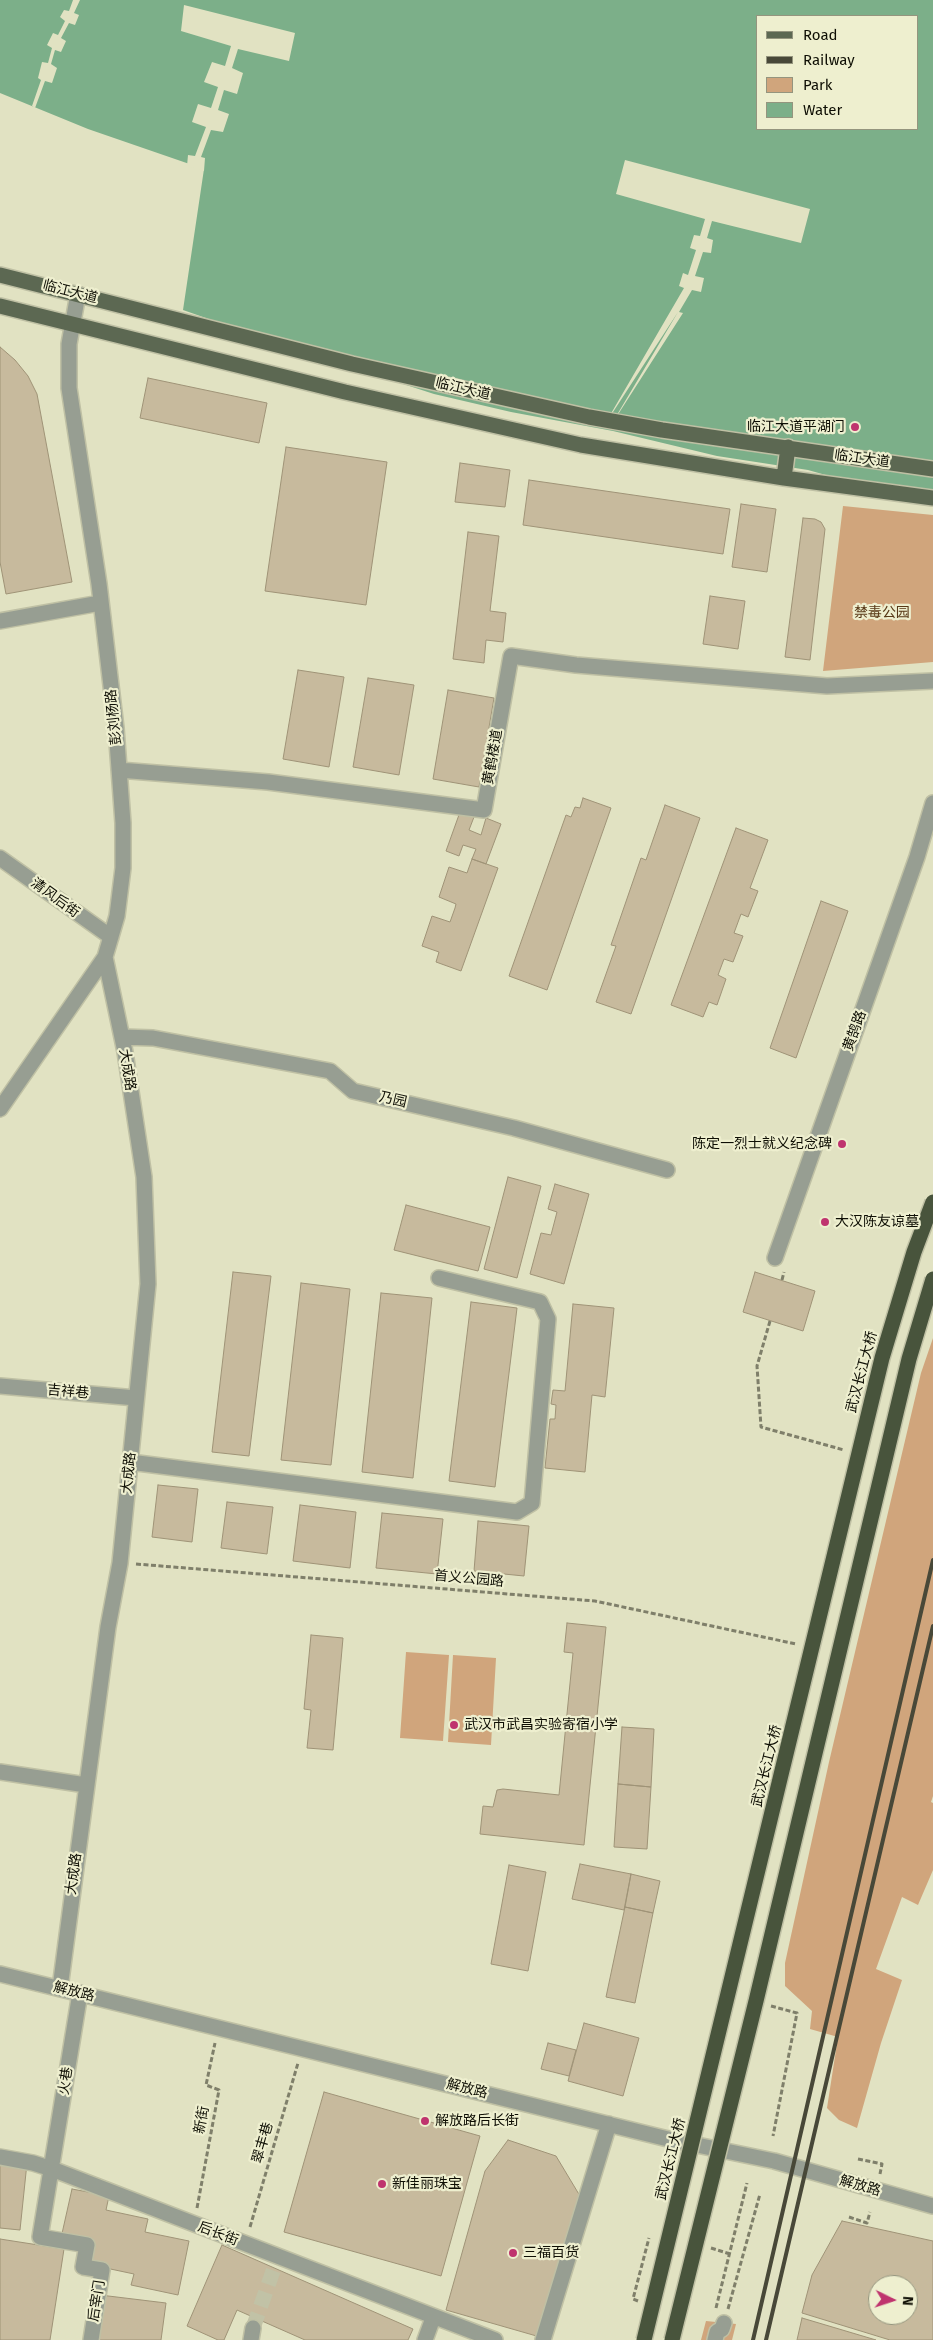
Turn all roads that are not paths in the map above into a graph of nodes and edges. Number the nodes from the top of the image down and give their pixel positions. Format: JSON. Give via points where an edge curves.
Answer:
{"nodes":[{"id":1,"x":0,"y":275,"type":"edge"},
{"id":2,"x":78,"y":294,"type":"junction"},
{"id":3,"x":0,"y":306,"type":"edge"},
{"id":4,"x":71,"y":325,"type":"junction"},
{"id":5,"x":788,"y":447,"type":"junction"},
{"id":6,"x":933,"y":469,"type":"edge"},
{"id":7,"x":784,"y":478,"type":"junction"},
{"id":8,"x":933,"y":498,"type":"edge"},
{"id":9,"x":100,"y":603,"type":"junction"},
{"id":10,"x":0,"y":621,"type":"edge"},
{"id":11,"x":933,"y":681,"type":"edge"},
{"id":12,"x":119,"y":770,"type":"junction"},
{"id":13,"x":933,"y":802,"type":"edge"},
{"id":14,"x":0,"y":858,"type":"edge"},
{"id":15,"x":111,"y":937,"type":"junction"},
{"id":16,"x":105,"y":957,"type":"junction"},
{"id":17,"x":122,"y":1037,"type":"junction"},
{"id":18,"x":0,"y":1109,"type":"edge"},
{"id":19,"x":667,"y":1170,"type":"dead end"},
{"id":20,"x":933,"y":1202,"type":"edge"},
{"id":21,"x":774,"y":1258,"type":"dead end"},
{"id":22,"x":439,"y":1278,"type":"dead end"},
{"id":23,"x":933,"y":1279,"type":"edge"},
{"id":24,"x":0,"y":1386,"type":"edge"},
{"id":25,"x":136,"y":1398,"type":"junction"},
{"id":26,"x":130,"y":1462,"type":"junction"},
{"id":27,"x":0,"y":1772,"type":"edge"},
{"id":28,"x":86,"y":1785,"type":"junction"},
{"id":29,"x":0,"y":1974,"type":"edge"},
{"id":30,"x":60,"y":1988,"type":"junction"},
{"id":31,"x":80,"y":1993,"type":"junction"},
{"id":32,"x":609,"y":2124,"type":"junction"},
{"id":33,"x":0,"y":2157,"type":"edge"},
{"id":34,"x":52,"y":2169,"type":"junction"},
{"id":35,"x":933,"y":2206,"type":"edge"},
{"id":36,"x":433,"y":2318,"type":"junction"},
{"id":37,"x":91,"y":2340,"type":"edge"},
{"id":38,"x":425,"y":2340,"type":"edge"},
{"id":39,"x":495,"y":2340,"type":"edge"},
{"id":40,"x":543,"y":2340,"type":"edge"},
{"id":41,"x":644,"y":2340,"type":"edge"},
{"id":42,"x":672,"y":2340,"type":"edge"}],
"edges":[{"from":1,"to":2,"type":"main road","name":"临江大道"},
{"from":2,"to":4,"type":"street","name":"彭刘杨路"},
{"from":2,"to":5,"type":"main road","name":"临江大道","via":[[352,364],[588,417]]},
{"from":3,"to":4,"type":"main road","name":"临江大道"},
{"from":4,"to":7,"type":"main road","name":"临江大道","via":[[581,445]]},
{"from":4,"to":9,"type":"street","name":"彭刘杨路","via":[[68,362],[71,412]]},
{"from":5,"to":6,"type":"main road","name":"临江大道"},
{"from":5,"to":7,"type":"main road"},
{"from":7,"to":8,"type":"main road","name":"临江大道"},
{"from":9,"to":10,"type":"street"},
{"from":9,"to":12,"type":"street","name":"彭刘杨路"},
{"from":11,"to":12,"type":"street","name":"黄鹤楼道","via":[[827,686],[576,665],[511,656],[484,810],[268,782]]},
{"from":12,"to":15,"type":"street","name":"彭刘杨路","via":[[123,868]]},
{"from":13,"to":21,"type":"street","name":"黄鹄路","via":[[917,857]]},
{"from":14,"to":15,"type":"street","name":"清风后街"},
{"from":15,"to":16,"type":"street","name":"彭刘杨路"},
{"from":16,"to":17,"type":"street","name":"大成路"},
{"from":16,"to":18,"type":"street","name":"彭刘杨路"},
{"from":17,"to":19,"type":"street","name":"乃园","via":[[153,1038],[330,1072],[353,1090],[514,1128]]},
{"from":17,"to":25,"type":"street","name":"大成路","via":[[144,1177],[148,1284]]},
{"from":20,"to":41,"type":"highway","name":"武汉长江大桥","bridge":true,"via":[[914,1252],[882,1358]]},
{"from":22,"to":26,"type":"street","via":[[540,1302],[548,1319],[532,1503],[517,1512]]},
{"from":23,"to":42,"type":"highway","bridge":true,"via":[[909,1359]]},
{"from":24,"to":25,"type":"street","name":"吉祥巷"},
{"from":25,"to":26,"type":"street","name":"大成路"},
{"from":26,"to":28,"type":"street","name":"大成路","via":[[120,1562]]},
{"from":27,"to":28,"type":"street"},
{"from":28,"to":30,"type":"street","name":"大成路"},
{"from":29,"to":30,"type":"street","name":"解放路"},
{"from":30,"to":31,"type":"street","name":"解放路"},
{"from":31,"to":32,"type":"street","name":"解放路"},
{"from":31,"to":34,"type":"street","name":"火巷"},
{"from":32,"to":35,"type":"street","name":"解放路","via":[[774,2161]]},
{"from":32,"to":40,"type":"street"},
{"from":33,"to":34,"type":"street","name":"后长街"},
{"from":34,"to":36,"type":"street","name":"后长街"},
{"from":34,"to":37,"type":"street","name":"后宰门","via":[[40,2237],[87,2245],[83,2267],[102,2270]]},
{"from":36,"to":38,"type":"street"},
{"from":36,"to":39,"type":"street","name":"后长街"}]}
